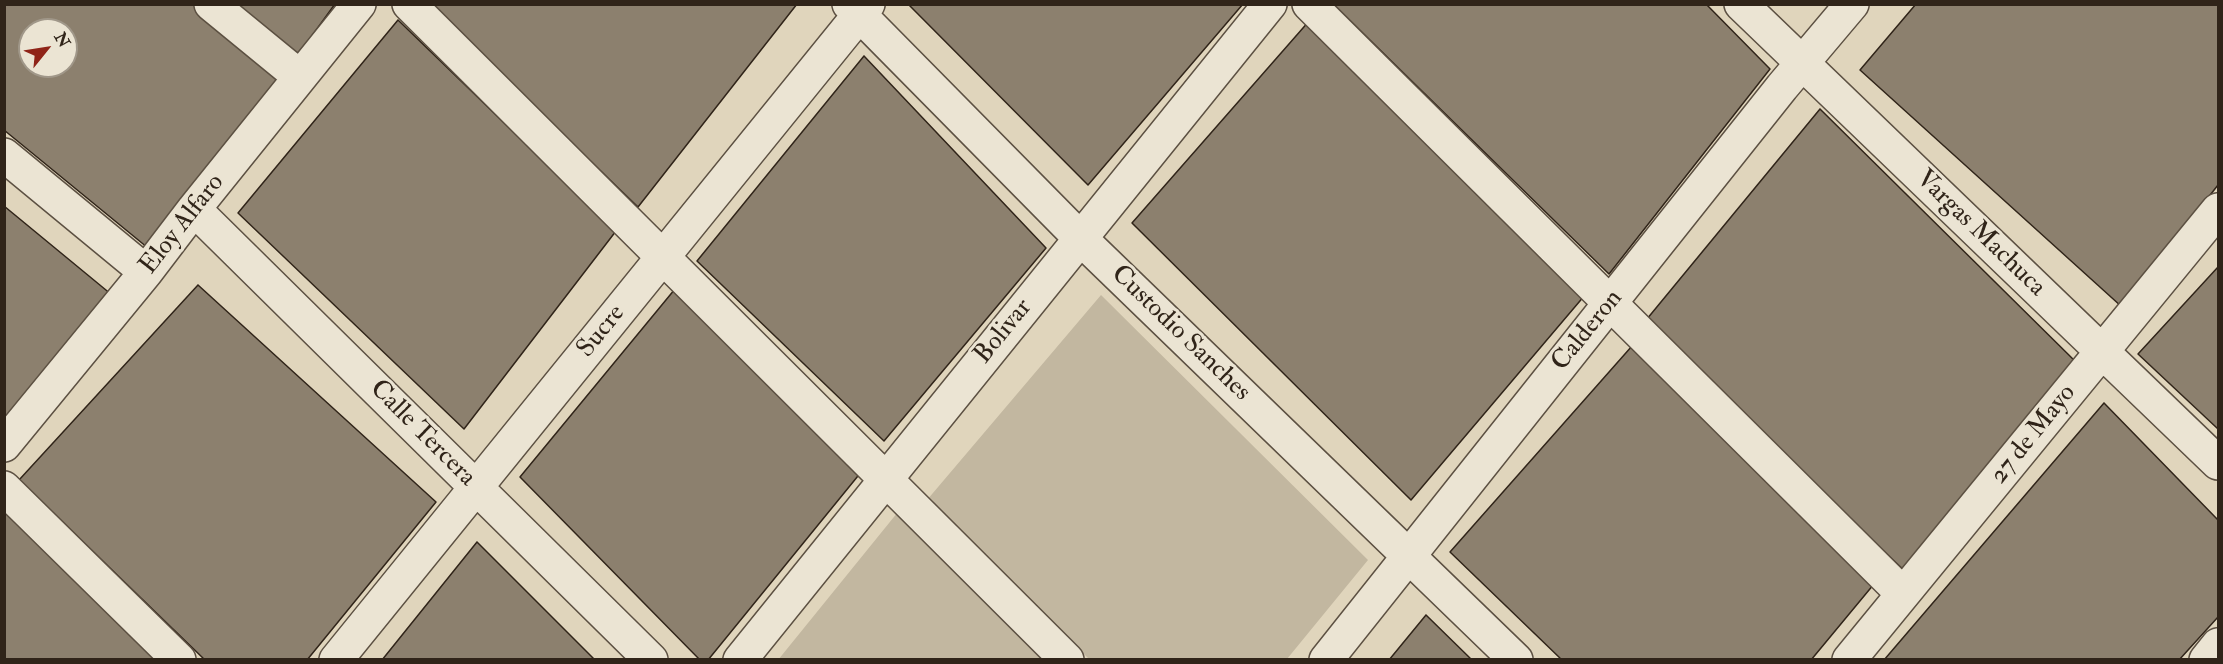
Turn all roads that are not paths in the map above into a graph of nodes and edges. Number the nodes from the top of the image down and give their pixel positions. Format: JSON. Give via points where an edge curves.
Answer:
{"nodes":[{"id":1,"x":211,"y":4,"type":"edge"},
{"id":2,"x":359,"y":4,"type":"edge"},
{"id":3,"x":409,"y":4,"type":"edge"},
{"id":4,"x":1270,"y":4,"type":"edge"},
{"id":5,"x":1309,"y":4,"type":"edge"},
{"id":6,"x":1741,"y":4,"type":"edge"},
{"id":7,"x":1852,"y":4,"type":"edge"},
{"id":8,"x":858,"y":8,"type":"edge"},
{"id":9,"x":1804,"y":63,"type":"junction"},
{"id":10,"x":300,"y":78,"type":"junction"},
{"id":11,"x":4,"y":155,"type":"edge"},
{"id":12,"x":194,"y":209,"type":"junction"},
{"id":13,"x":2218,"y":210,"type":"edge"},
{"id":14,"x":1080,"y":238,"type":"junction"},
{"id":15,"x":663,"y":257,"type":"junction"},
{"id":16,"x":146,"y":272,"type":"junction"},
{"id":17,"x":1610,"y":303,"type":"junction"},
{"id":18,"x":2102,"y":351,"type":"junction"},
{"id":19,"x":4,"y":445,"type":"edge"},
{"id":20,"x":2218,"y":463,"type":"edge"},
{"id":21,"x":886,"y":478,"type":"junction"},
{"id":22,"x":476,"y":487,"type":"junction"},
{"id":23,"x":4,"y":488,"type":"edge"},
{"id":24,"x":1408,"y":556,"type":"junction"},
{"id":25,"x":1903,"y":594,"type":"junction"},
{"id":26,"x":2218,"y":645,"type":"edge"},
{"id":27,"x":179,"y":660,"type":"edge"},
{"id":28,"x":336,"y":660,"type":"edge"},
{"id":29,"x":651,"y":660,"type":"edge"},
{"id":30,"x":740,"y":660,"type":"edge"},
{"id":31,"x":1067,"y":660,"type":"edge"},
{"id":32,"x":1326,"y":660,"type":"edge"},
{"id":33,"x":1516,"y":660,"type":"edge"},
{"id":34,"x":1849,"y":660,"type":"edge"},
{"id":35,"x":2206,"y":660,"type":"edge"}],
"edges":[{"from":1,"to":10,"type":"street"},
{"from":2,"to":10,"type":"street","name":"Eloy Alfaro"},
{"from":3,"to":15,"type":"street"},
{"from":4,"to":14,"type":"street","name":"Bolivar"},
{"from":5,"to":17,"type":"street"},
{"from":6,"to":9,"type":"street","name":"Vargas Machuca"},
{"from":7,"to":9,"type":"street","name":"Calderon"},
{"from":8,"to":14,"type":"street","name":"Custodio Sanches"},
{"from":8,"to":15,"type":"street","name":"Sucre"},
{"from":9,"to":17,"type":"street","name":"Calderon"},
{"from":9,"to":18,"type":"street","name":"Vargas Machuca"},
{"from":10,"to":12,"type":"street","name":"Eloy Alfaro"},
{"from":11,"to":16,"type":"street"},
{"from":12,"to":16,"type":"street","name":"Eloy Alfaro"},
{"from":12,"to":22,"type":"street","name":"Calle Tercera"},
{"from":13,"to":18,"type":"street","name":"27 de Mayo"},
{"from":14,"to":21,"type":"street","name":"Bolivar"},
{"from":14,"to":24,"type":"street","name":"Custodio Sanches"},
{"from":15,"to":21,"type":"street"},
{"from":15,"to":22,"type":"street","name":"Sucre"},
{"from":16,"to":19,"type":"street","name":"Eloy Alfaro"},
{"from":17,"to":24,"type":"street","name":"Calderon"},
{"from":17,"to":25,"type":"street"},
{"from":18,"to":20,"type":"street","name":"Vargas Machuca"},
{"from":18,"to":25,"type":"street","name":"27 de Mayo"},
{"from":21,"to":30,"type":"street","name":"Bolivar"},
{"from":21,"to":31,"type":"street"},
{"from":22,"to":28,"type":"street","name":"Sucre"},
{"from":22,"to":29,"type":"street","name":"Calle Tercera"},
{"from":23,"to":27,"type":"street"},
{"from":24,"to":32,"type":"street","name":"Calderon"},
{"from":24,"to":33,"type":"street","name":"Custodio Sanches"},
{"from":25,"to":34,"type":"street","name":"27 de Mayo"},
{"from":26,"to":35,"type":"street"}]}
